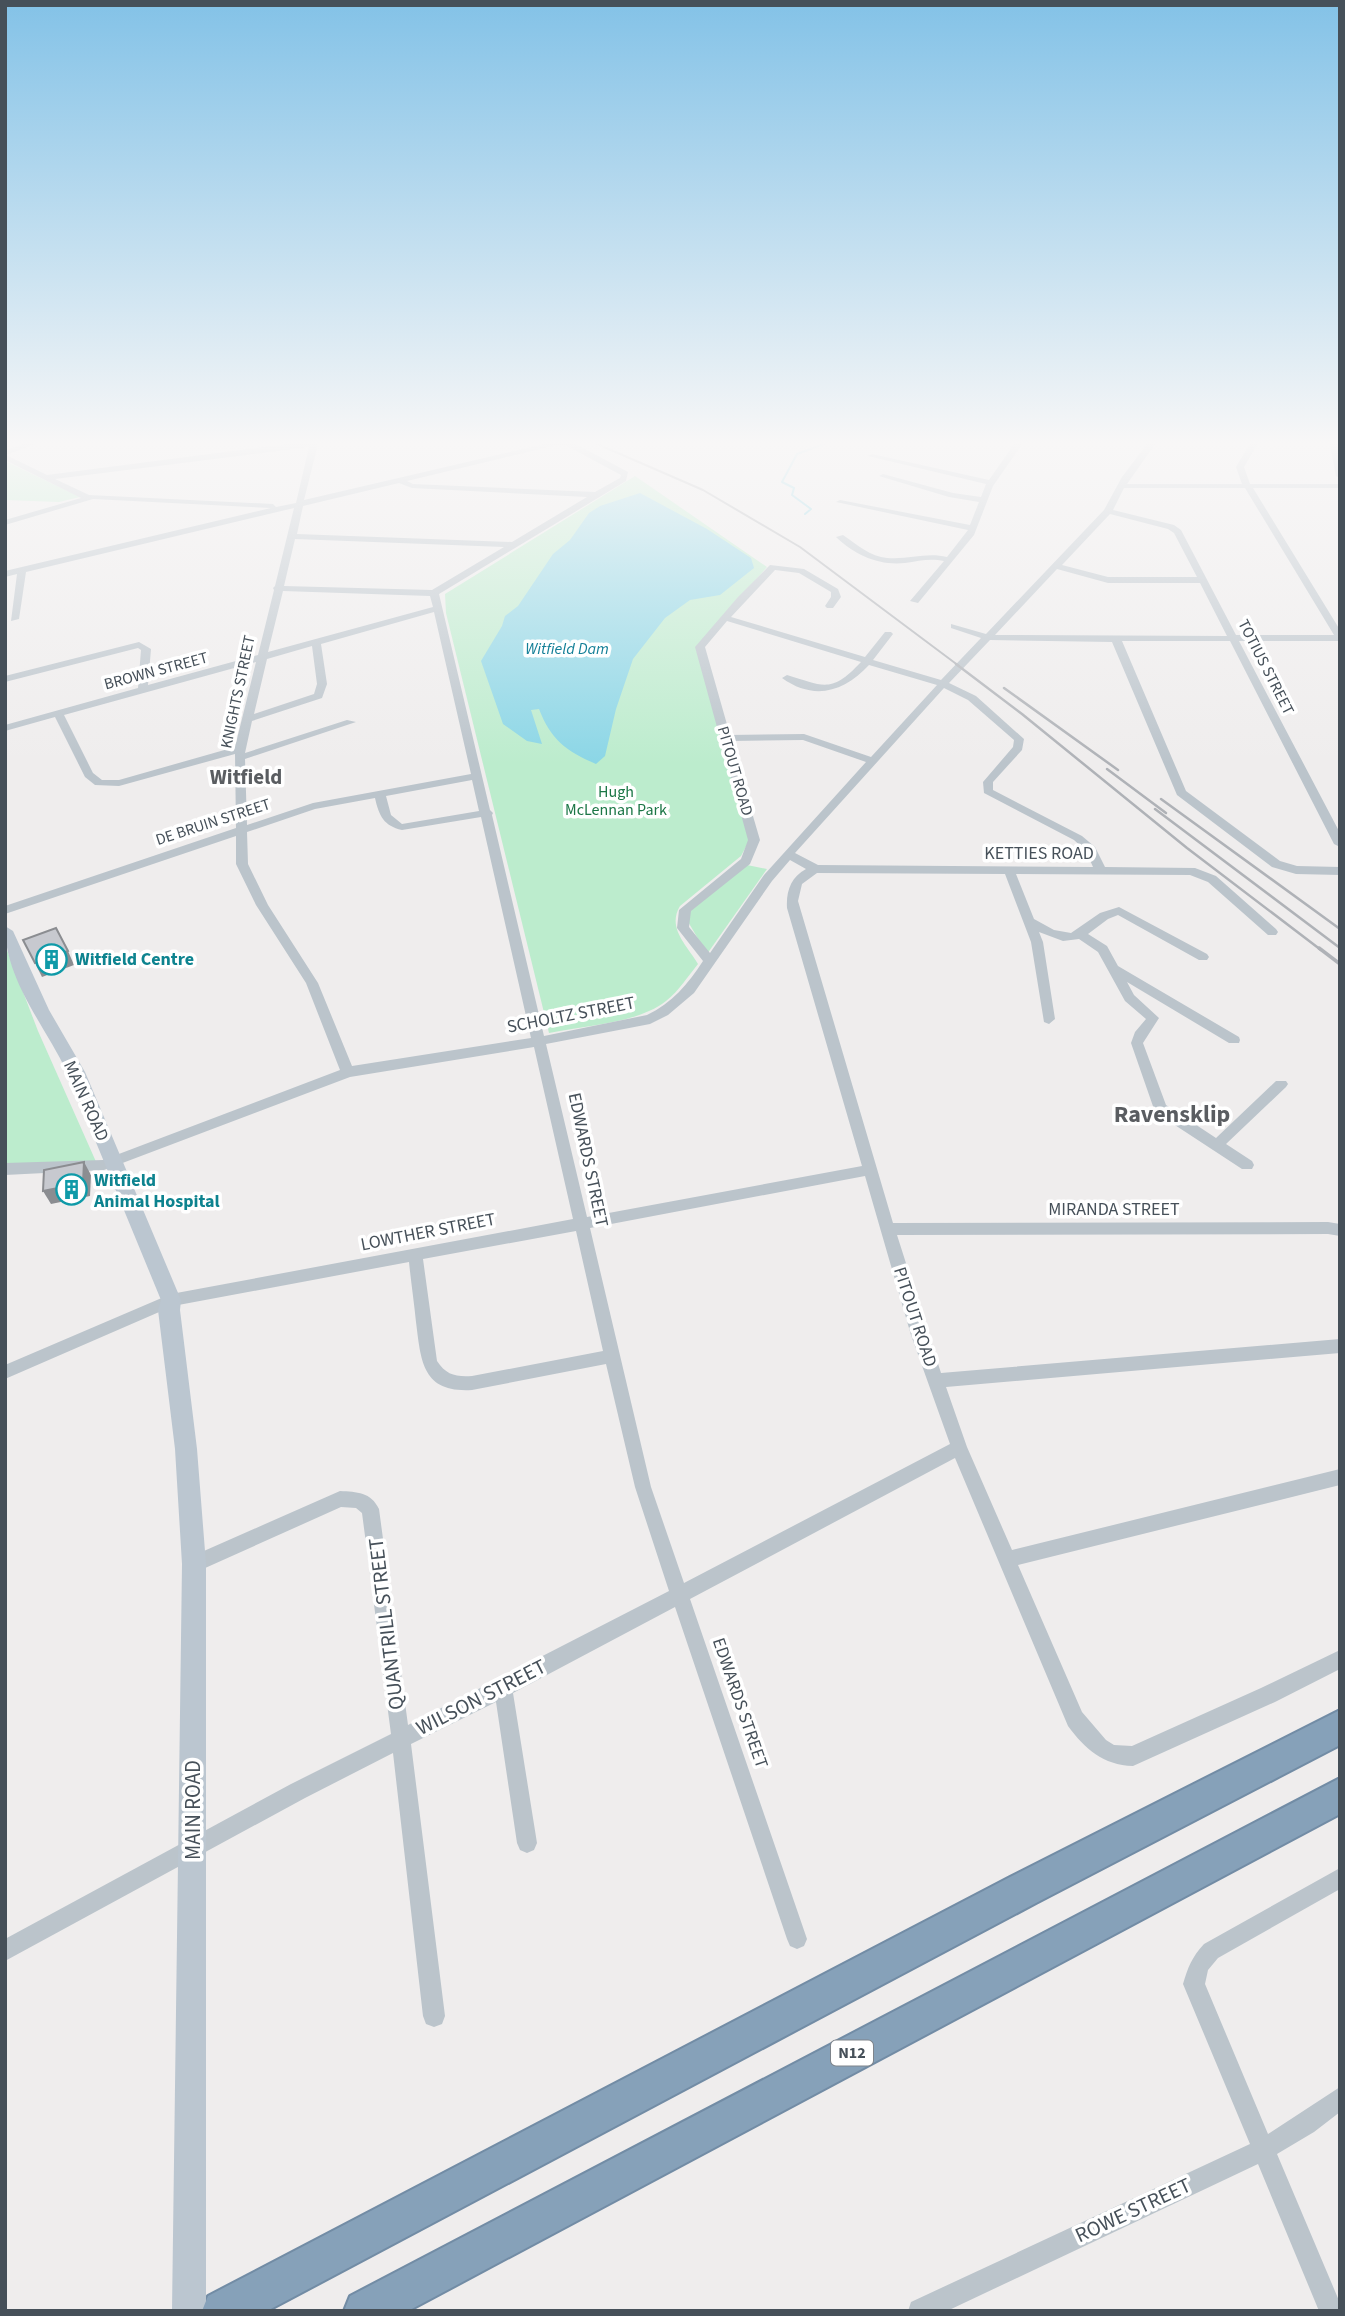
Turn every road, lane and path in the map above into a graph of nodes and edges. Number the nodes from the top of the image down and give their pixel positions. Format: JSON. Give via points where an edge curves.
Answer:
{"nodes":[{"id":1,"x":116,"y":548,"type":"edge"},
{"id":2,"x":289,"y":548,"type":"edge"},
{"id":3,"x":509,"y":548,"type":"edge"},
{"id":4,"x":856,"y":548,"type":"edge"},
{"id":5,"x":959,"y":548,"type":"edge"},
{"id":6,"x":1073,"y":548,"type":"edge"},
{"id":7,"x":1185,"y":548,"type":"edge"},
{"id":8,"x":1285,"y":548,"type":"edge"},
{"id":9,"x":950,"y":560,"type":"junction"},
{"id":10,"x":1056,"y":566,"type":"junction"},
{"id":11,"x":22,"y":570,"type":"junction"},
{"id":12,"x":5,"y":575,"type":"edge"},
{"id":13,"x":1203,"y":580,"type":"junction"},
{"id":14,"x":277,"y":588,"type":"junction"},
{"id":15,"x":434,"y":593,"type":"junction"},
{"id":16,"x":915,"y":601,"type":"dead end"},
{"id":17,"x":830,"y":606,"type":"dead end"},
{"id":18,"x":436,"y":609,"type":"junction"},
{"id":19,"x":725,"y":618,"type":"junction"},
{"id":20,"x":14,"y":619,"type":"dead end"},
{"id":21,"x":954,"y":626,"type":"dead end"},
{"id":22,"x":888,"y":634,"type":"dead end"},
{"id":23,"x":987,"y":637,"type":"junction"},
{"id":24,"x":1340,"y":638,"type":"edge"},
{"id":25,"x":1116,"y":639,"type":"junction"},
{"id":26,"x":1235,"y":639,"type":"junction"},
{"id":27,"x":317,"y":643,"type":"junction"},
{"id":28,"x":261,"y":658,"type":"junction"},
{"id":29,"x":869,"y":662,"type":"junction"},
{"id":30,"x":787,"y":678,"type":"dead end"},
{"id":31,"x":5,"y":679,"type":"edge"},
{"id":32,"x":943,"y":684,"type":"junction"},
{"id":33,"x":143,"y":691,"type":"junction"},
{"id":34,"x":58,"y":714,"type":"junction"},
{"id":35,"x":247,"y":719,"type":"junction"},
{"id":36,"x":351,"y":722,"type":"dead end"},
{"id":37,"x":5,"y":728,"type":"edge"},
{"id":38,"x":725,"y":738,"type":"junction"},
{"id":39,"x":240,"y":753,"type":"junction"},
{"id":40,"x":874,"y":761,"type":"junction"},
{"id":41,"x":478,"y":776,"type":"junction"},
{"id":42,"x":380,"y":794,"type":"junction"},
{"id":43,"x":488,"y":813,"type":"junction"},
{"id":44,"x":243,"y":829,"type":"junction"},
{"id":45,"x":1340,"y":844,"type":"edge"},
{"id":46,"x":788,"y":855,"type":"junction"},
{"id":47,"x":816,"y":869,"type":"junction"},
{"id":48,"x":1101,"y":871,"type":"junction"},
{"id":49,"x":1340,"y":871,"type":"edge"},
{"id":50,"x":1010,"y":872,"type":"junction"},
{"id":51,"x":5,"y":910,"type":"edge"},
{"id":52,"x":1030,"y":922,"type":"junction"},
{"id":53,"x":5,"y":931,"type":"edge"},
{"id":54,"x":1272,"y":932,"type":"dead end"},
{"id":55,"x":1080,"y":934,"type":"junction"},
{"id":56,"x":1203,"y":957,"type":"dead end"},
{"id":57,"x":709,"y":960,"type":"junction"},
{"id":58,"x":1113,"y":968,"type":"junction"},
{"id":59,"x":1049,"y":1019,"type":"dead end"},
{"id":60,"x":1234,"y":1040,"type":"dead end"},
{"id":61,"x":540,"y":1041,"type":"junction"},
{"id":62,"x":348,"y":1072,"type":"junction"},
{"id":63,"x":1281,"y":1084,"type":"dead end"},
{"id":64,"x":1216,"y":1146,"type":"junction"},
{"id":65,"x":108,"y":1164,"type":"junction"},
{"id":66,"x":1247,"y":1165,"type":"dead end"},
{"id":67,"x":5,"y":1169,"type":"edge"},
{"id":68,"x":870,"y":1170,"type":"junction"},
{"id":69,"x":579,"y":1222,"type":"junction"},
{"id":70,"x":887,"y":1228,"type":"junction"},
{"id":71,"x":1340,"y":1230,"type":"edge"},
{"id":72,"x":415,"y":1254,"type":"junction"},
{"id":73,"x":168,"y":1304,"type":"junction"},
{"id":74,"x":1340,"y":1346,"type":"edge"},
{"id":75,"x":612,"y":1356,"type":"junction"},
{"id":76,"x":5,"y":1372,"type":"edge"},
{"id":77,"x":935,"y":1381,"type":"junction"},
{"id":78,"x":959,"y":1447,"type":"junction"},
{"id":79,"x":1340,"y":1477,"type":"edge"},
{"id":80,"x":1008,"y":1559,"type":"junction"},
{"id":81,"x":194,"y":1564,"type":"junction"},
{"id":82,"x":680,"y":1594,"type":"junction"},
{"id":83,"x":1340,"y":1659,"type":"edge"},
{"id":84,"x":503,"y":1688,"type":"junction"},
{"id":85,"x":1340,"y":1727,"type":"edge"},
{"id":86,"x":400,"y":1739,"type":"junction"},
{"id":87,"x":1340,"y":1795,"type":"edge"},
{"id":88,"x":527,"y":1843,"type":"dead end"},
{"id":89,"x":192,"y":1851,"type":"junction"},
{"id":90,"x":1340,"y":1878,"type":"edge"},
{"id":91,"x":797,"y":1939,"type":"dead end"},
{"id":92,"x":5,"y":1951,"type":"edge"},
{"id":93,"x":434,"y":2016,"type":"dead end"},
{"id":94,"x":1340,"y":2098,"type":"edge"},
{"id":95,"x":1264,"y":2149,"type":"junction"},
{"id":96,"x":232,"y":2306,"type":"edge"},
{"id":97,"x":189,"y":2311,"type":"edge"},
{"id":98,"x":365,"y":2311,"type":"edge"},
{"id":99,"x":920,"y":2311,"type":"edge"},
{"id":100,"x":1331,"y":2311,"type":"edge"}],
"edges":[{"from":1,"to":11,"type":"street"},
{"from":2,"to":14,"type":"street","name":"KNIGHTS STREET"},
{"from":3,"to":15,"type":"street"},
{"from":4,"to":9,"type":"street","via":[[890,561],[926,554]]},
{"from":5,"to":9,"type":"street"},
{"from":6,"to":10,"type":"street","name":"SCHOLTZ STREET"},
{"from":7,"to":13,"type":"street","name":"TOTIUS STREET"},
{"from":8,"to":24,"type":"street"},
{"from":9,"to":16,"type":"street"},
{"from":10,"to":13,"type":"street","via":[[1108,580]]},
{"from":10,"to":23,"type":"street","name":"SCHOLTZ STREET"},
{"from":11,"to":12,"type":"street"},
{"from":11,"to":20,"type":"street"},
{"from":13,"to":26,"type":"street","name":"TOTIUS STREET"},
{"from":14,"to":15,"type":"street"},
{"from":14,"to":28,"type":"street","name":"KNIGHTS STREET"},
{"from":15,"to":18,"type":"street","name":"EDWARDS STREET"},
{"from":17,"to":19,"type":"street","name":"PITOUT ROAD","via":[[836,594],[810,575],[785,567],[769,570]]},
{"from":18,"to":27,"type":"street","name":"BROWN STREET"},
{"from":18,"to":41,"type":"street","name":"EDWARDS STREET"},
{"from":19,"to":29,"type":"street"},
{"from":19,"to":38,"type":"street","name":"PITOUT ROAD","via":[[699,648]]},
{"from":21,"to":23,"type":"street"},
{"from":22,"to":29,"type":"street"},
{"from":23,"to":25,"type":"street"},
{"from":23,"to":32,"type":"street","name":"SCHOLTZ STREET"},
{"from":24,"to":26,"type":"street"},
{"from":25,"to":26,"type":"street"},
{"from":25,"to":49,"type":"street","via":[[1181,793],[1268,859],[1285,867]]},
{"from":26,"to":45,"type":"street","name":"TOTIUS STREET"},
{"from":27,"to":28,"type":"street","name":"BROWN STREET"},
{"from":27,"to":35,"type":"street","via":[[318,696]]},
{"from":28,"to":33,"type":"street","name":"BROWN STREET"},
{"from":28,"to":35,"type":"street","name":"KNIGHTS STREET"},
{"from":29,"to":30,"type":"street","via":[[826,689]]},
{"from":29,"to":32,"type":"street"},
{"from":31,"to":33,"type":"street","via":[[139,645],[146,649]]},
{"from":32,"to":40,"type":"street","name":"SCHOLTZ STREET"},
{"from":32,"to":48,"type":"street","via":[[972,698],[1019,739],[1018,748],[988,782],[988,791],[1078,838],[1091,849]]},
{"from":33,"to":34,"type":"street","name":"BROWN STREET"},
{"from":34,"to":37,"type":"street","name":"BROWN STREET"},
{"from":34,"to":39,"type":"street","via":[[89,775],[99,783],[120,783]]},
{"from":35,"to":39,"type":"street","name":"KNIGHTS STREET"},
{"from":36,"to":39,"type":"street"},
{"from":38,"to":40,"type":"street","via":[[799,736]]},
{"from":38,"to":57,"type":"street","name":"PITOUT ROAD","via":[[754,840],[746,862],[685,911],[683,928]]},
{"from":39,"to":44,"type":"street","name":"KNIGHTS STREET"},
{"from":40,"to":46,"type":"street","name":"SCHOLTZ STREET"},
{"from":41,"to":42,"type":"street","name":"DE BRUIN STREET"},
{"from":41,"to":43,"type":"street","name":"EDWARDS STREET"},
{"from":42,"to":43,"type":"street","via":[[386,819],[402,827]]},
{"from":42,"to":44,"type":"street","name":"DE BRUIN STREET","via":[[317,805]]},
{"from":43,"to":61,"type":"street","name":"EDWARDS STREET"},
{"from":44,"to":51,"type":"street","name":"DE BRUIN STREET"},
{"from":44,"to":62,"type":"street","name":"KNIGHTS STREET","via":[[245,874],[312,983]]},
{"from":46,"to":47,"type":"street","name":"KETTIES ROAD"},
{"from":46,"to":57,"type":"street","name":"SCHOLTZ STREET"},
{"from":47,"to":50,"type":"street","name":"KETTIES ROAD"},
{"from":47,"to":68,"type":"street","name":"PITOUT ROAD","via":[[797,882],[793,908]]},
{"from":48,"to":50,"type":"street","name":"KETTIES ROAD"},
{"from":48,"to":54,"type":"street","name":"KETTIES ROAD","via":[[1201,873]]},
{"from":50,"to":52,"type":"street"},
{"from":52,"to":55,"type":"street","via":[[1057,938]]},
{"from":52,"to":59,"type":"street","via":[[1042,964]]},
{"from":53,"to":65,"type":"street","name":"MAIN ROAD","via":[[43,1026]]},
{"from":55,"to":56,"type":"street","via":[[1119,911]]},
{"from":55,"to":58,"type":"street","via":[[1100,946]]},
{"from":57,"to":61,"type":"street","name":"SCHOLTZ STREET","via":[[684,996],[659,1016]]},
{"from":58,"to":60,"type":"street"},
{"from":58,"to":64,"type":"street","via":[[1134,1004],[1153,1018],[1137,1043],[1157,1103],[1170,1117]]},
{"from":61,"to":62,"type":"street","name":"SCHOLTZ STREET"},
{"from":61,"to":69,"type":"street","name":"EDWARDS STREET"},
{"from":62,"to":65,"type":"street","name":"SCHOLTZ STREET"},
{"from":63,"to":64,"type":"street"},
{"from":64,"to":66,"type":"street"},
{"from":65,"to":67,"type":"street","name":"SCHOLTZ STREET"},
{"from":65,"to":73,"type":"street","name":"MAIN ROAD","via":[[135,1208]]},
{"from":68,"to":69,"type":"street","name":"LOWTHER STREET"},
{"from":68,"to":70,"type":"street","name":"PITOUT ROAD"},
{"from":69,"to":72,"type":"street","name":"LOWTHER STREET"},
{"from":69,"to":75,"type":"street","name":"EDWARDS STREET"},
{"from":70,"to":71,"type":"street","name":"MIRANDA STREET"},
{"from":70,"to":77,"type":"street","name":"PITOUT ROAD"},
{"from":72,"to":73,"type":"street","name":"LOWTHER STREET"},
{"from":72,"to":75,"type":"street","via":[[429,1362],[445,1381],[472,1383]]},
{"from":73,"to":76,"type":"street","name":"LOWTHER STREET"},
{"from":73,"to":81,"type":"street","name":"MAIN ROAD"},
{"from":74,"to":77,"type":"street"},
{"from":75,"to":82,"type":"street","name":"EDWARDS STREET","via":[[643,1487]]},
{"from":77,"to":78,"type":"street","name":"PITOUT ROAD"},
{"from":78,"to":80,"type":"street","name":"PITOUT ROAD"},
{"from":78,"to":82,"type":"street","name":"WILSON STREET"},
{"from":79,"to":80,"type":"street"},
{"from":80,"to":83,"type":"street","name":"PITOUT ROAD","via":[[1074,1719],[1092,1742],[1124,1757],[1203,1726]]},
{"from":81,"to":86,"type":"street","name":"QUANTRILL STREET","via":[[340,1499],[365,1503],[373,1516]]},
{"from":81,"to":89,"type":"street","name":"MAIN ROAD"},
{"from":82,"to":84,"type":"street","name":"WILSON STREET"},
{"from":82,"to":91,"type":"street","name":"EDWARDS STREET"},
{"from":84,"to":86,"type":"street","name":"WILSON STREET"},
{"from":84,"to":88,"type":"street"},
{"from":85,"to":96,"type":"highway"},
{"from":86,"to":89,"type":"street","name":"WILSON STREET"},
{"from":86,"to":93,"type":"street","name":"QUANTRILL STREET"},
{"from":87,"to":98,"type":"highway","number":"N12"},
{"from":89,"to":92,"type":"street","name":"WILSON STREET"},
{"from":89,"to":97,"type":"street","name":"MAIN ROAD"},
{"from":90,"to":95,"type":"street","via":[[1219,1945],[1204,1956],[1196,1970],[1196,1991]]},
{"from":94,"to":95,"type":"street","name":"ROWE STREET"},
{"from":95,"to":99,"type":"street","name":"ROWE STREET"},
{"from":95,"to":100,"type":"street"}]}
